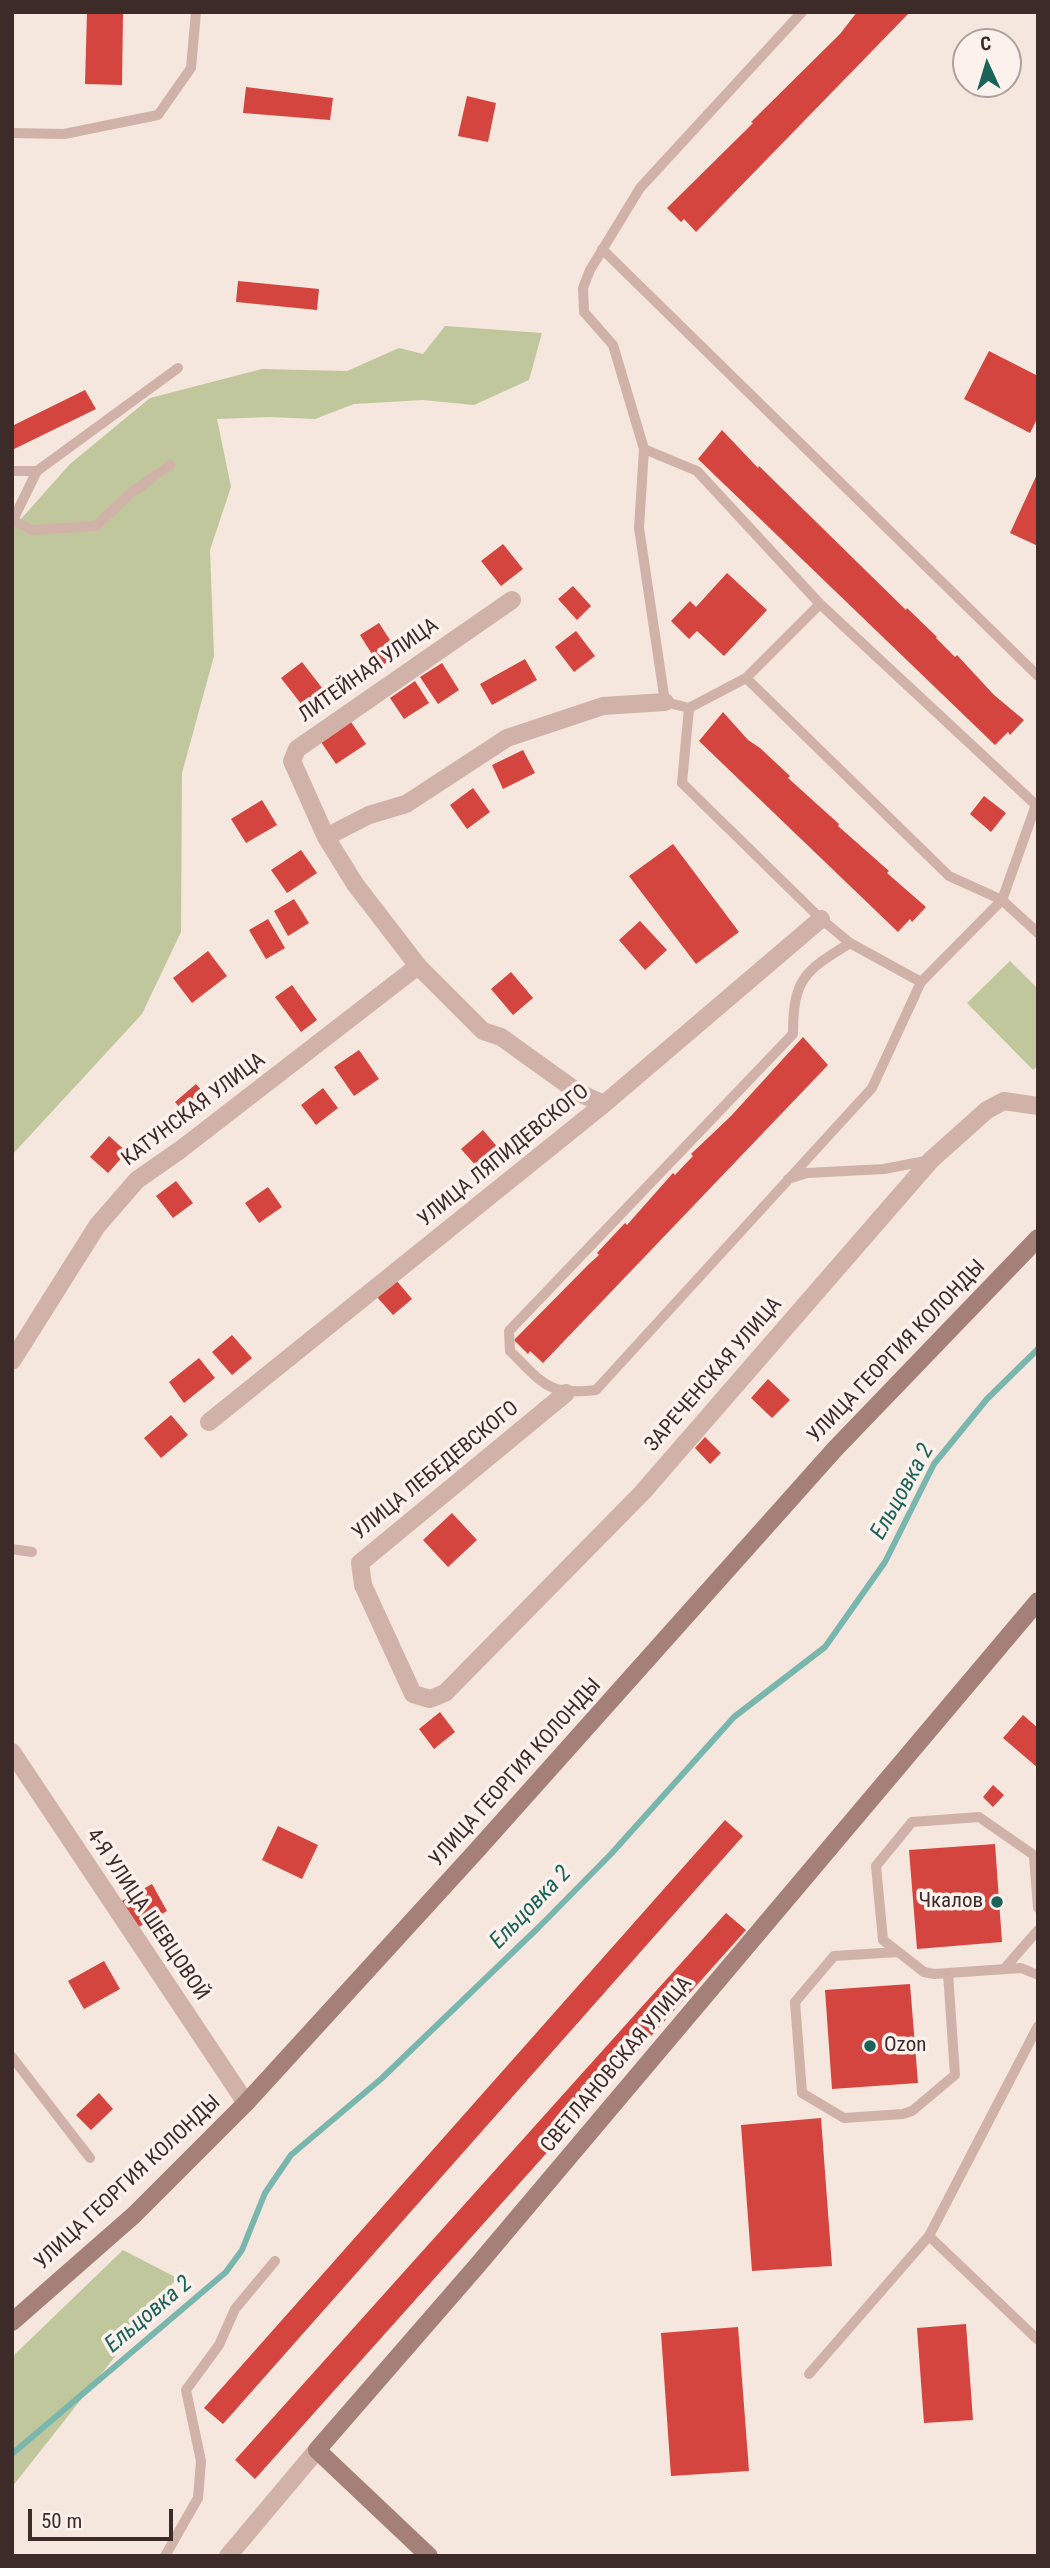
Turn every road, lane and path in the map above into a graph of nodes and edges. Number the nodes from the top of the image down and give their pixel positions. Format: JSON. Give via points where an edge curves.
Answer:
{"nodes":[{"id":1,"x":196,"y":12,"type":"edge"},
{"id":2,"x":802,"y":12,"type":"edge"},
{"id":3,"x":12,"y":133,"type":"edge"},
{"id":4,"x":602,"y":249,"type":"junction"},
{"id":5,"x":178,"y":368,"type":"dead end"},
{"id":6,"x":644,"y":449,"type":"junction"},
{"id":7,"x":170,"y":465,"type":"dead end"},
{"id":8,"x":12,"y":471,"type":"edge"},
{"id":9,"x":37,"y":471,"type":"junction"},
{"id":10,"x":13,"y":522,"type":"edge"},
{"id":11,"x":512,"y":600,"type":"dead end"},
{"id":12,"x":820,"y":604,"type":"junction"},
{"id":13,"x":1038,"y":676,"type":"edge"},
{"id":14,"x":746,"y":678,"type":"junction"},
{"id":15,"x":665,"y":702,"type":"junction"},
{"id":16,"x":689,"y":708,"type":"junction"},
{"id":17,"x":1037,"y":803,"type":"edge"},
{"id":18,"x":326,"y":837,"type":"junction"},
{"id":19,"x":1002,"y":900,"type":"junction"},
{"id":20,"x":821,"y":919,"type":"junction"},
{"id":21,"x":1038,"y":933,"type":"edge"},
{"id":22,"x":850,"y":943,"type":"junction"},
{"id":23,"x":418,"y":965,"type":"junction"},
{"id":24,"x":921,"y":982,"type":"junction"},
{"id":25,"x":604,"y":1104,"type":"junction"},
{"id":26,"x":1038,"y":1106,"type":"edge"},
{"id":27,"x":930,"y":1160,"type":"junction"},
{"id":28,"x":785,"y":1180,"type":"junction"},
{"id":29,"x":1038,"y":1238,"type":"edge"},
{"id":30,"x":12,"y":1362,"type":"edge"},
{"id":31,"x":566,"y":1393,"type":"junction"},
{"id":32,"x":209,"y":1422,"type":"dead end"},
{"id":33,"x":12,"y":1549,"type":"edge"},
{"id":34,"x":32,"y":1552,"type":"dead end"},
{"id":35,"x":1038,"y":1601,"type":"edge"},
{"id":36,"x":430,"y":1699,"type":"joint"},
{"id":37,"x":12,"y":1752,"type":"edge"},
{"id":38,"x":1036,"y":1857,"type":"edge"},
{"id":39,"x":1038,"y":1908,"type":"edge"},
{"id":40,"x":1038,"y":1930,"type":"edge"},
{"id":41,"x":898,"y":1952,"type":"junction"},
{"id":42,"x":1004,"y":1969,"type":"junction"},
{"id":43,"x":948,"y":1973,"type":"junction"},
{"id":44,"x":1038,"y":1975,"type":"edge"},
{"id":45,"x":1038,"y":2026,"type":"edge"},
{"id":46,"x":12,"y":2057,"type":"edge"},
{"id":47,"x":246,"y":2103,"type":"junction"},
{"id":48,"x":90,"y":2158,"type":"dead end"},
{"id":49,"x":929,"y":2236,"type":"junction"},
{"id":50,"x":275,"y":2261,"type":"dead end"},
{"id":51,"x":12,"y":2322,"type":"edge"},
{"id":52,"x":1038,"y":2340,"type":"edge"},
{"id":53,"x":809,"y":2374,"type":"dead end"},
{"id":54,"x":317,"y":2451,"type":"junction"},
{"id":55,"x":165,"y":2556,"type":"edge"},
{"id":56,"x":228,"y":2556,"type":"edge"},
{"id":57,"x":429,"y":2556,"type":"edge"}],
"edges":[{"from":1,"to":3,"type":"lane","via":[[191,68],[158,115],[64,134]]},
{"from":2,"to":4,"type":"lane","via":[[640,188]]},
{"from":4,"to":6,"type":"lane","via":[[583,288],[584,313],[613,345]]},
{"from":4,"to":13,"type":"lane"},
{"from":5,"to":9,"type":"lane"},
{"from":6,"to":12,"type":"lane","via":[[697,471]]},
{"from":6,"to":15,"type":"lane","via":[[639,528]]},
{"from":7,"to":10,"type":"lane","via":[[96,526],[33,530]]},
{"from":8,"to":9,"type":"lane"},
{"from":9,"to":10,"type":"lane"},
{"from":11,"to":18,"type":"street","name":"ЛИТЕЙНАЯ УЛИЦА","via":[[297,749],[292,761]]},
{"from":12,"to":14,"type":"lane"},
{"from":12,"to":17,"type":"lane"},
{"from":14,"to":16,"type":"lane"},
{"from":14,"to":19,"type":"lane","via":[[949,876]]},
{"from":15,"to":16,"type":"lane"},
{"from":15,"to":18,"type":"street","via":[[603,706],[507,738],[406,804],[369,815]]},
{"from":16,"to":20,"type":"lane","via":[[682,783]]},
{"from":17,"to":19,"type":"lane"},
{"from":18,"to":23,"type":"street","name":"ЛИТЕЙНАЯ УЛИЦА","via":[[355,884]]},
{"from":19,"to":21,"type":"lane"},
{"from":19,"to":24,"type":"lane"},
{"from":20,"to":22,"type":"lane"},
{"from":20,"to":25,"type":"street","name":"УЛИЦА ЛЯПИДЕВСКОГО"},
{"from":22,"to":24,"type":"lane"},
{"from":22,"to":31,"type":"lane","via":[[810,967],[793,1003],[793,1034],[509,1331],[510,1351],[542,1382]]},
{"from":23,"to":25,"type":"street","name":"ЛИТЕЙНАЯ УЛИЦА","via":[[483,1031],[501,1037],[579,1093]]},
{"from":23,"to":30,"type":"street","name":"КАТУНСКАЯ УЛИЦА","via":[[137,1180],[97,1226]]},
{"from":24,"to":28,"type":"lane","via":[[872,1088]]},
{"from":25,"to":32,"type":"street","name":"УЛИЦА ЛЯПИДЕВСКОГО"},
{"from":26,"to":27,"type":"street","name":"ЗАРЕЧЕНСКАЯ УЛИЦА","via":[[1004,1101]]},
{"from":27,"to":28,"type":"lane","via":[[884,1169],[807,1173]]},
{"from":27,"to":36,"type":"street","name":"ЗАРЕЧЕНСКАЯ УЛИЦА","via":[[642,1493],[445,1693]]},
{"from":28,"to":31,"type":"lane","via":[[596,1390]]},
{"from":29,"to":47,"type":"main road","name":"УЛИЦА ГЕОРГИЯ КОЛОНДЫ","via":[[835,1450]]},
{"from":31,"to":36,"type":"street","name":"УЛИЦА ЛЕБЕДЕВСКОГО","via":[[360,1563],[363,1585],[414,1694]]},
{"from":33,"to":34,"type":"lane"},
{"from":35,"to":54,"type":"main road","name":"СВЕТЛАНОВСКАЯ УЛИЦА"},
{"from":37,"to":47,"type":"street","name":"4-Я УЛИЦА ШЕВЦОВОЙ"},
{"from":38,"to":39,"type":"lane"},
{"from":38,"to":41,"type":"lane","via":[[979,1817],[912,1822],[877,1866],[882,1938]]},
{"from":40,"to":42,"type":"lane"},
{"from":41,"to":43,"type":"lane","via":[[924,1972]]},
{"from":41,"to":43,"type":"lane","via":[[834,1956],[795,2002],[802,2093],[841,2117],[908,2113],[955,2074]]},
{"from":42,"to":43,"type":"lane"},
{"from":42,"to":44,"type":"lane","via":[[1023,1968]]},
{"from":45,"to":49,"type":"lane"},
{"from":46,"to":48,"type":"lane"},
{"from":47,"to":51,"type":"main road","name":"УЛИЦА ГЕОРГИЯ КОЛОНДЫ","via":[[134,2215]]},
{"from":49,"to":52,"type":"lane"},
{"from":49,"to":53,"type":"lane"},
{"from":50,"to":55,"type":"lane","via":[[235,2309],[219,2345],[186,2389],[201,2461],[198,2498]]},
{"from":54,"to":56,"type":"street","name":"СВЕТЛАНОВСКАЯ УЛИЦА"},
{"from":54,"to":57,"type":"main road"}]}
